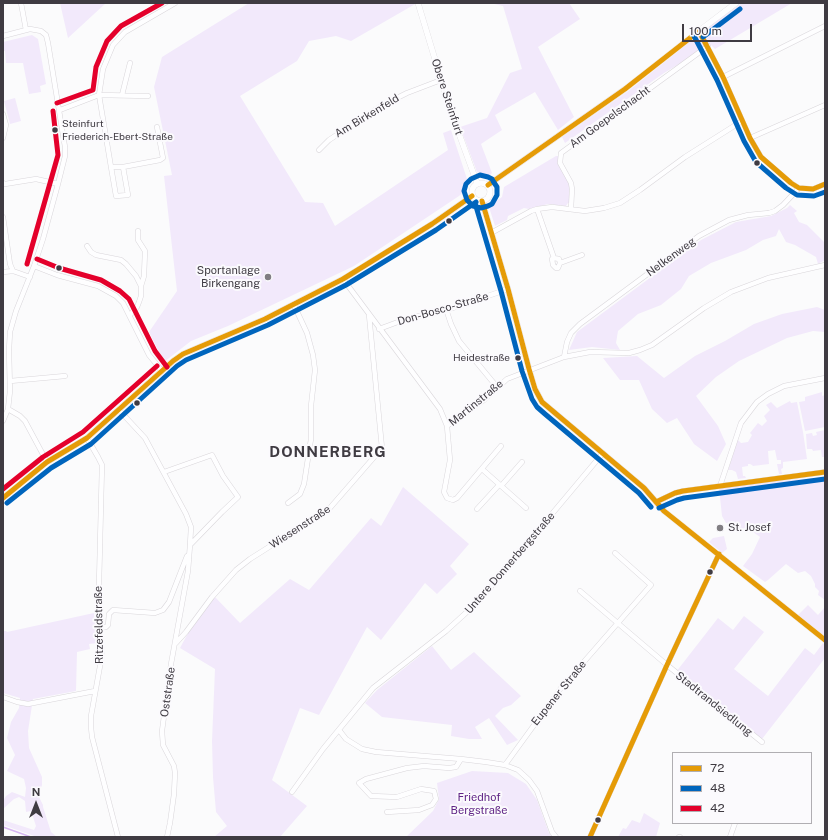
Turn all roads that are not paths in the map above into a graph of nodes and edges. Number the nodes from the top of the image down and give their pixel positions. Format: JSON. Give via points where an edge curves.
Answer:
{"nodes":[{"id":1,"x":21,"y":3,"type":"edge"},
{"id":2,"x":175,"y":3,"type":"edge"},
{"id":3,"x":418,"y":3,"type":"edge"},
{"id":4,"x":736,"y":3,"type":"edge"},
{"id":5,"x":825,"y":26,"type":"edge"},
{"id":6,"x":26,"y":30,"type":"junction"},
{"id":7,"x":699,"y":30,"type":"junction"},
{"id":8,"x":3,"y":36,"type":"edge"},
{"id":9,"x":708,"y":46,"type":"junction"},
{"id":10,"x":130,"y":62,"type":"dead end"},
{"id":11,"x":723,"y":77,"type":"junction"},
{"id":12,"x":441,"y":80,"type":"junction"},
{"id":13,"x":99,"y":94,"type":"junction"},
{"id":14,"x":122,"y":95,"type":"junction"},
{"id":15,"x":148,"y":96,"type":"dead end"},
{"id":16,"x":825,"y":105,"type":"edge"},
{"id":17,"x":60,"y":110,"type":"junction"},
{"id":18,"x":3,"y":114,"type":"edge"},
{"id":19,"x":742,"y":121,"type":"junction"},
{"id":20,"x":157,"y":127,"type":"dead end"},
{"id":21,"x":3,"y":138,"type":"edge"},
{"id":22,"x":750,"y":138,"type":"junction"},
{"id":23,"x":319,"y":150,"type":"dead end"},
{"id":24,"x":111,"y":167,"type":"junction"},
{"id":25,"x":123,"y":167,"type":"junction"},
{"id":26,"x":3,"y":183,"type":"edge"},
{"id":27,"x":477,"y":183,"type":"junction"},
{"id":28,"x":58,"y":184,"type":"junction"},
{"id":29,"x":825,"y":184,"type":"edge"},
{"id":30,"x":488,"y":185,"type":"junction"},
{"id":31,"x":799,"y":188,"type":"junction"},
{"id":32,"x":472,"y":196,"type":"junction"},
{"id":33,"x":482,"y":201,"type":"junction"},
{"id":34,"x":538,"y":209,"type":"junction"},
{"id":35,"x":571,"y":210,"type":"junction"},
{"id":36,"x":3,"y":217,"type":"edge"},
{"id":37,"x":138,"y":231,"type":"dead end"},
{"id":38,"x":490,"y":233,"type":"junction"},
{"id":39,"x":87,"y":246,"type":"dead end"},
{"id":40,"x":582,"y":256,"type":"dead end"},
{"id":41,"x":554,"y":258,"type":"junction"},
{"id":42,"x":560,"y":263,"type":"junction"},
{"id":43,"x":825,"y":265,"type":"edge"},
{"id":44,"x":34,"y":266,"type":"junction"},
{"id":45,"x":13,"y":271,"type":"junction"},
{"id":46,"x":3,"y":272,"type":"edge"},
{"id":47,"x":30,"y":277,"type":"junction"},
{"id":48,"x":343,"y":279,"type":"junction"},
{"id":49,"x":141,"y":286,"type":"junction"},
{"id":50,"x":508,"y":289,"type":"junction"},
{"id":51,"x":294,"y":305,"type":"junction"},
{"id":52,"x":446,"y":309,"type":"junction"},
{"id":53,"x":370,"y":315,"type":"junction"},
{"id":54,"x":130,"y":316,"type":"junction"},
{"id":55,"x":379,"y":329,"type":"junction"},
{"id":56,"x":564,"y":356,"type":"junction"},
{"id":57,"x":529,"y":369,"type":"junction"},
{"id":58,"x":162,"y":371,"type":"junction"},
{"id":59,"x":65,"y":376,"type":"dead end"},
{"id":60,"x":825,"y":378,"type":"edge"},
{"id":61,"x":10,"y":381,"type":"junction"},
{"id":62,"x":497,"y":387,"type":"junction"},
{"id":63,"x":8,"y":409,"type":"junction"},
{"id":64,"x":119,"y":410,"type":"junction"},
{"id":65,"x":3,"y":421,"type":"edge"},
{"id":66,"x":447,"y":426,"type":"junction"},
{"id":67,"x":87,"y":438,"type":"junction"},
{"id":68,"x":501,"y":446,"type":"dead end"},
{"id":69,"x":603,"y":453,"type":"junction"},
{"id":70,"x":48,"y":462,"type":"junction"},
{"id":71,"x":522,"y":462,"type":"dead end"},
{"id":72,"x":482,"y":469,"type":"junction"},
{"id":73,"x":164,"y":472,"type":"junction"},
{"id":74,"x":825,"y":472,"type":"edge"},
{"id":75,"x":500,"y":485,"type":"junction"},
{"id":76,"x":720,"y":486,"type":"junction"},
{"id":77,"x":3,"y":498,"type":"edge"},
{"id":78,"x":656,"y":502,"type":"junction"},
{"id":79,"x":288,"y":503,"type":"dead end"},
{"id":80,"x":477,"y":508,"type":"dead end"},
{"id":81,"x":526,"y":508,"type":"dead end"},
{"id":82,"x":190,"y":548,"type":"junction"},
{"id":83,"x":615,"y":553,"type":"dead end"},
{"id":84,"x":719,"y":554,"type":"junction"},
{"id":85,"x":580,"y":590,"type":"dead end"},
{"id":86,"x":618,"y":624,"type":"junction"},
{"id":87,"x":100,"y":628,"type":"junction"},
{"id":88,"x":825,"y":640,"type":"edge"},
{"id":89,"x":175,"y":644,"type":"junction"},
{"id":90,"x":667,"y":665,"type":"junction"},
{"id":91,"x":95,"y":691,"type":"junction"},
{"id":92,"x":3,"y":697,"type":"edge"},
{"id":93,"x":339,"y":730,"type":"junction"},
{"id":94,"x":762,"y":742,"type":"dead end"},
{"id":95,"x":461,"y":759,"type":"junction"},
{"id":96,"x":505,"y":765,"type":"junction"},
{"id":97,"x":292,"y":792,"type":"dead end"},
{"id":98,"x":387,"y":812,"type":"dead end"},
{"id":99,"x":735,"y":824,"type":"edge"},
{"id":100,"x":118,"y":837,"type":"edge"},
{"id":101,"x":167,"y":837,"type":"edge"},
{"id":102,"x":556,"y":837,"type":"edge"},
{"id":103,"x":590,"y":837,"type":"edge"},
{"id":104,"x":730,"y":837,"type":"edge"}],
"edges":[{"from":1,"to":6,"type":"street"},
{"from":2,"to":13,"type":"street","via":[[125,32],[113,45],[103,68]]},
{"from":3,"to":12,"type":"street","name":"Obere Steinfurt"},
{"from":4,"to":7,"type":"street"},
{"from":5,"to":11,"type":"street"},
{"from":6,"to":8,"type":"street"},
{"from":6,"to":17,"type":"street","via":[[41,31],[48,40]]},
{"from":7,"to":9,"type":"street"},
{"from":7,"to":30,"type":"street","via":[[625,89]]},
{"from":9,"to":11,"type":"street"},
{"from":9,"to":35,"type":"street","name":"Am Goepelschacht","via":[[561,153],[560,163],[571,183]]},
{"from":10,"to":14,"type":"street"},
{"from":11,"to":19,"type":"street"},
{"from":12,"to":23,"type":"street","name":"Am Birkenfeld","via":[[381,106],[329,140]]},
{"from":12,"to":27,"type":"street","name":"Obere Steinfurt"},
{"from":13,"to":14,"type":"street"},
{"from":13,"to":17,"type":"street"},
{"from":13,"to":24,"type":"street"},
{"from":14,"to":15,"type":"street"},
{"from":16,"to":22,"type":"street"},
{"from":17,"to":28,"type":"street","via":[[65,156]]},
{"from":18,"to":21,"type":"street","via":[[6,125]]},
{"from":19,"to":22,"type":"street"},
{"from":19,"to":35,"type":"street","via":[[620,203],[593,210]]},
{"from":20,"to":25,"type":"street","via":[[163,158]]},
{"from":22,"to":31,"type":"street","via":[[761,157]]},
{"from":24,"to":25,"type":"street"},
{"from":24,"to":25,"type":"street","via":[[116,196],[128,195]]},
{"from":26,"to":28,"type":"street","via":[[36,179]]},
{"from":27,"to":30,"type":"street","via":[[483,182]]},
{"from":27,"to":32,"type":"street","via":[[472,190]]},
{"from":28,"to":44,"type":"street"},
{"from":29,"to":31,"type":"street","via":[[813,189]]},
{"from":30,"to":33,"type":"street","via":[[490,195]]},
{"from":31,"to":56,"type":"street","name":"Nelkenweg","via":[[775,211],[729,220],[699,236],[580,324],[571,333]]},
{"from":32,"to":33,"type":"street"},
{"from":32,"to":48,"type":"street"},
{"from":33,"to":38,"type":"street"},
{"from":34,"to":35,"type":"street","via":[[552,207]]},
{"from":34,"to":38,"type":"street"},
{"from":34,"to":41,"type":"street"},
{"from":36,"to":45,"type":"street"},
{"from":37,"to":49,"type":"street","via":[[138,240],[144,251],[144,276]]},
{"from":38,"to":50,"type":"street"},
{"from":39,"to":49,"type":"street","via":[[96,255],[121,260],[136,276]]},
{"from":40,"to":42,"type":"street"},
{"from":41,"to":42,"type":"street","via":[[559,259]]},
{"from":41,"to":42,"type":"street","via":[[552,262],[556,268]]},
{"from":43,"to":56,"type":"street","via":[[768,278],[731,292],[652,345],[640,350],[629,353],[590,352]]},
{"from":44,"to":47,"type":"street"},
{"from":44,"to":54,"type":"street","via":[[104,289],[123,303]]},
{"from":45,"to":46,"type":"street"},
{"from":45,"to":47,"type":"street"},
{"from":47,"to":61,"type":"street","via":[[10,332]]},
{"from":48,"to":51,"type":"street"},
{"from":48,"to":53,"type":"street"},
{"from":49,"to":54,"type":"street","via":[[140,302]]},
{"from":50,"to":52,"type":"street","name":"Don-Bosco-Straße"},
{"from":50,"to":57,"type":"street"},
{"from":51,"to":58,"type":"street","via":[[237,332],[195,348]]},
{"from":51,"to":79,"type":"street","via":[[307,333],[315,370],[311,440],[304,484],[300,494]]},
{"from":52,"to":55,"type":"street","name":"Don-Bosco-Straße"},
{"from":52,"to":62,"type":"street","via":[[459,341]]},
{"from":53,"to":55,"type":"street"},
{"from":53,"to":89,"type":"street","name":"Wiesenstraße","via":[[382,448],[329,508],[236,570]]},
{"from":54,"to":58,"type":"street","via":[[149,354]]},
{"from":55,"to":66,"type":"street","via":[[440,409]]},
{"from":56,"to":57,"type":"street"},
{"from":57,"to":62,"type":"street","name":"Martinstraße","via":[[501,382]]},
{"from":57,"to":69,"type":"street","via":[[542,402]]},
{"from":58,"to":64,"type":"street"},
{"from":59,"to":61,"type":"street"},
{"from":60,"to":76,"type":"street","via":[[784,386],[756,402],[741,423]]},
{"from":61,"to":63,"type":"street"},
{"from":62,"to":66,"type":"street","name":"Martinstraße","via":[[484,400]]},
{"from":63,"to":65,"type":"street"},
{"from":63,"to":70,"type":"street","via":[[25,421]]},
{"from":64,"to":67,"type":"street"},
{"from":64,"to":73,"type":"street","name":"Oststraße","via":[[145,438]]},
{"from":66,"to":72,"type":"street","name":"Martinstraße","via":[[450,460],[445,496],[450,500],[457,498]]},
{"from":67,"to":70,"type":"street"},
{"from":67,"to":87,"type":"street","name":"Ritzefeldstraße","via":[[102,465]]},
{"from":68,"to":72,"type":"street","name":"Martinstraße"},
{"from":69,"to":78,"type":"street","via":[[644,488]]},
{"from":69,"to":93,"type":"street","name":"Untere Donnerbergstraße","via":[[479,602],[446,631],[379,682]]},
{"from":70,"to":77,"type":"street"},
{"from":71,"to":75,"type":"street"},
{"from":72,"to":75,"type":"street"},
{"from":73,"to":82,"type":"street","name":"Oststraße","via":[[191,527]]},
{"from":73,"to":82,"type":"street","via":[[212,455],[238,497]]},
{"from":74,"to":76,"type":"street"},
{"from":75,"to":80,"type":"street"},
{"from":75,"to":81,"type":"street"},
{"from":76,"to":78,"type":"street","via":[[675,493]]},
{"from":78,"to":84,"type":"street"},
{"from":82,"to":87,"type":"street","via":[[169,602],[163,610],[155,613],[113,610],[109,614],[108,625]]},
{"from":82,"to":89,"type":"street","name":"Oststraße"},
{"from":83,"to":86,"type":"street","name":"Eupener Straße","via":[[651,585]]},
{"from":84,"to":88,"type":"street"},
{"from":84,"to":90,"type":"street"},
{"from":85,"to":86,"type":"street"},
{"from":86,"to":90,"type":"street"},
{"from":86,"to":96,"type":"street","name":"Eupener Straße","via":[[561,688]]},
{"from":87,"to":91,"type":"street","name":"Ritzefeldstraße","via":[[102,655]]},
{"from":89,"to":101,"type":"street","name":"Oststraße","via":[[162,731],[163,745],[175,773]]},
{"from":90,"to":94,"type":"street","name":"Stadtrandsiedlung"},
{"from":90,"to":103,"type":"street"},
{"from":91,"to":92,"type":"street","via":[[28,704]]},
{"from":91,"to":100,"type":"street","name":"Ritzefeldstraße","via":[[91,716],[92,737]]},
{"from":93,"to":95,"type":"street","via":[[346,739],[362,749]]},
{"from":93,"to":97,"type":"street","name":"Untere Donnerbergstraße"},
{"from":95,"to":96,"type":"street"},
{"from":95,"to":98,"type":"street","via":[[456,767],[407,768],[358,783],[371,796],[397,796],[421,789],[434,791],[436,799],[432,805],[418,810]]},
{"from":96,"to":102,"type":"street","via":[[518,770],[533,784]]},
{"from":99,"to":104,"type":"street"}]}
